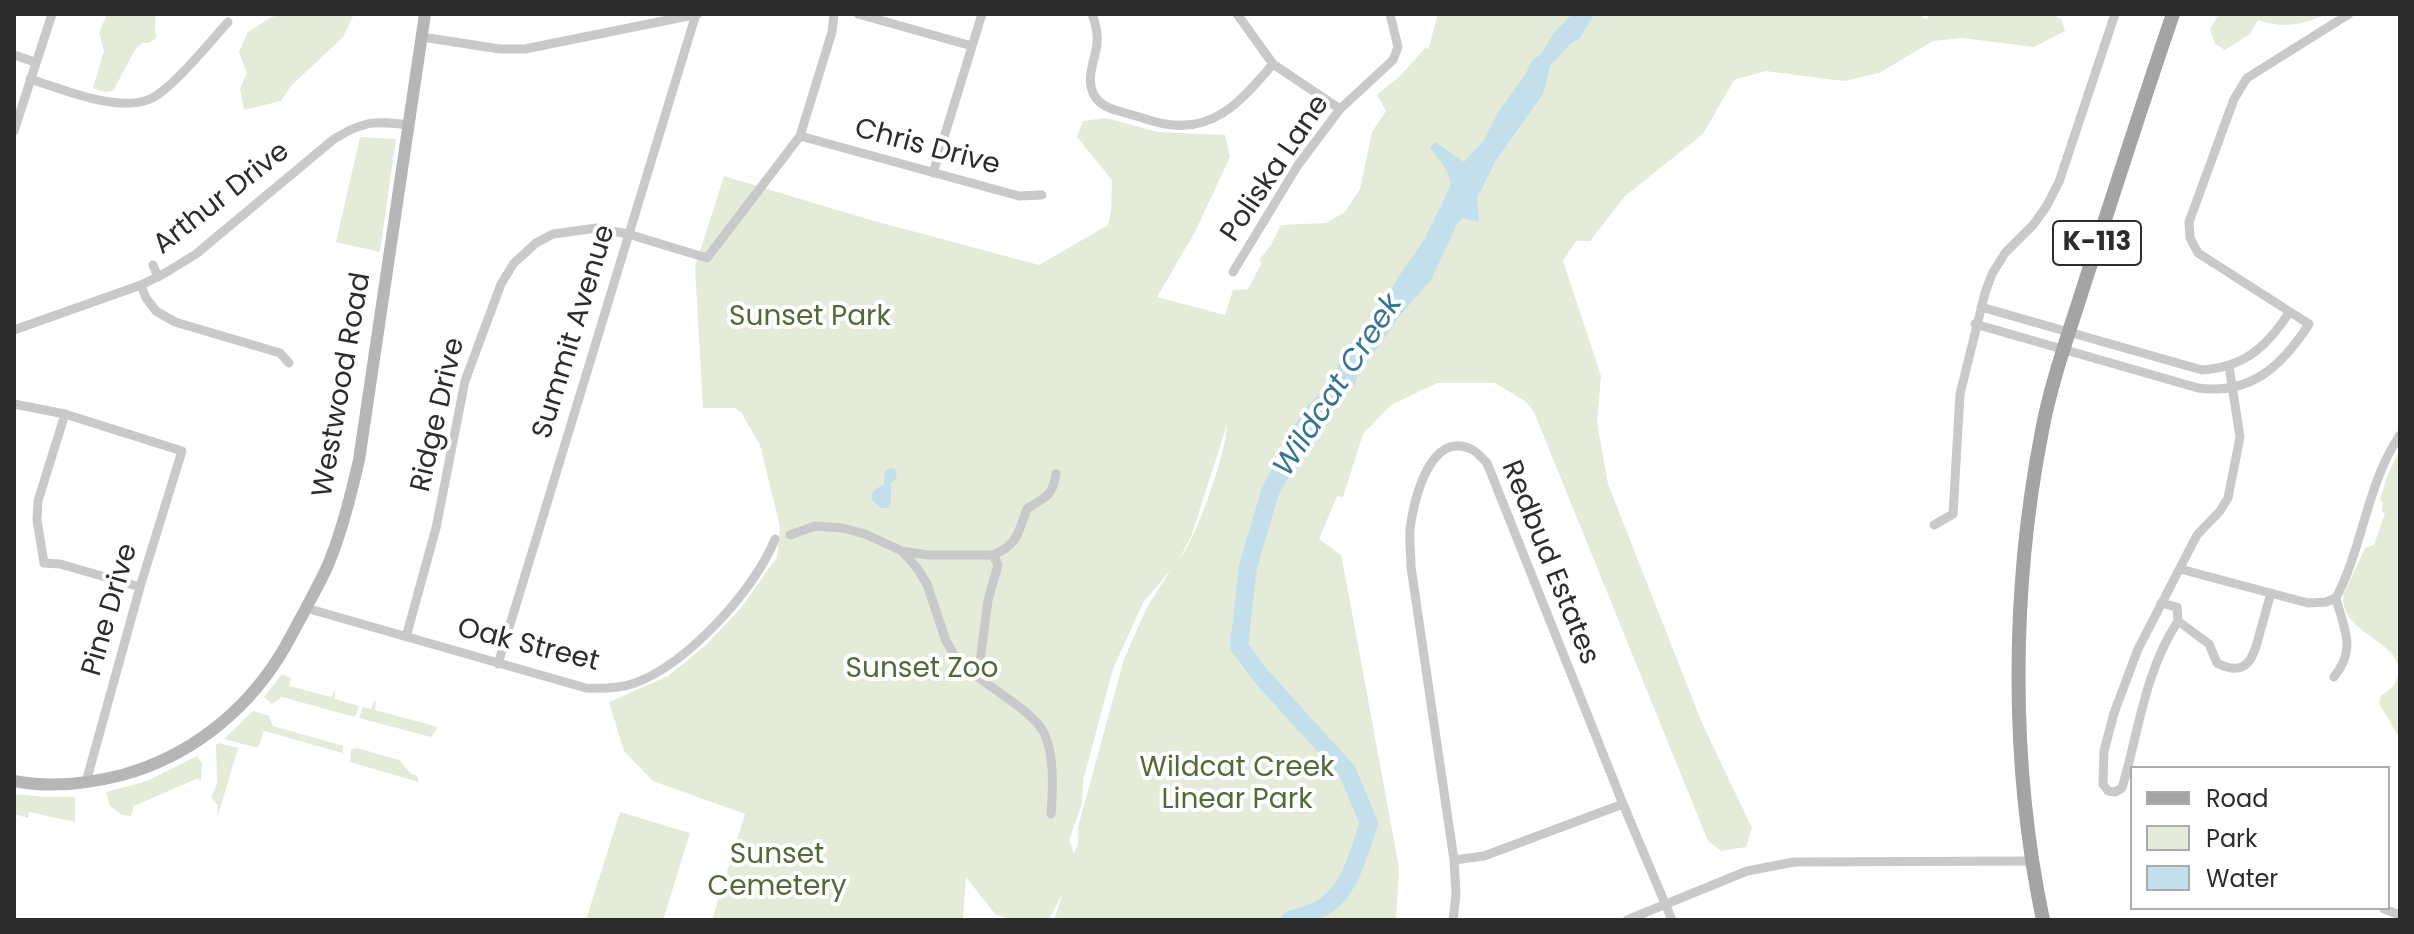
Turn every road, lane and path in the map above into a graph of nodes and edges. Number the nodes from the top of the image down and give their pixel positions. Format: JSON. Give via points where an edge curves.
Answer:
{"nodes":[{"id":1,"x":52,"y":14,"type":"edge"},
{"id":2,"x":425,"y":14,"type":"edge"},
{"id":3,"x":834,"y":14,"type":"edge"},
{"id":4,"x":858,"y":14,"type":"edge"},
{"id":5,"x":982,"y":14,"type":"edge"},
{"id":6,"x":1092,"y":14,"type":"edge"},
{"id":7,"x":1237,"y":14,"type":"edge"},
{"id":8,"x":1390,"y":14,"type":"edge"},
{"id":9,"x":2115,"y":14,"type":"edge"},
{"id":10,"x":2173,"y":14,"type":"edge"},
{"id":11,"x":2349,"y":14,"type":"edge"},
{"id":12,"x":697,"y":15,"type":"edge"},
{"id":13,"x":228,"y":22,"type":"dead end"},
{"id":14,"x":422,"y":37,"type":"junction"},
{"id":15,"x":972,"y":46,"type":"junction"},
{"id":16,"x":14,"y":55,"type":"edge"},
{"id":17,"x":35,"y":62,"type":"junction"},
{"id":18,"x":1273,"y":64,"type":"junction"},
{"id":19,"x":30,"y":79,"type":"junction"},
{"id":20,"x":1340,"y":109,"type":"junction"},
{"id":21,"x":409,"y":125,"type":"junction"},
{"id":22,"x":14,"y":131,"type":"edge"},
{"id":23,"x":800,"y":136,"type":"junction"},
{"id":24,"x":933,"y":173,"type":"junction"},
{"id":25,"x":1042,"y":195,"type":"dead end"},
{"id":26,"x":628,"y":234,"type":"junction"},
{"id":27,"x":153,"y":265,"type":"dead end"},
{"id":28,"x":1233,"y":272,"type":"dead end"},
{"id":29,"x":158,"y":277,"type":"junction"},
{"id":30,"x":141,"y":285,"type":"junction"},
{"id":31,"x":1981,"y":307,"type":"junction"},
{"id":32,"x":2289,"y":313,"type":"junction"},
{"id":33,"x":1975,"y":324,"type":"junction"},
{"id":34,"x":14,"y":330,"type":"edge"},
{"id":35,"x":2070,"y":332,"type":"junction"},
{"id":36,"x":2064,"y":351,"type":"junction"},
{"id":37,"x":289,"y":363,"type":"dead end"},
{"id":38,"x":2229,"y":366,"type":"junction"},
{"id":39,"x":2234,"y":388,"type":"junction"},
{"id":40,"x":14,"y":404,"type":"edge"},
{"id":41,"x":65,"y":414,"type":"junction"},
{"id":42,"x":2400,"y":435,"type":"edge"},
{"id":43,"x":1056,"y":474,"type":"dead end"},
{"id":44,"x":1934,"y":525,"type":"dead end"},
{"id":45,"x":790,"y":535,"type":"dead end"},
{"id":46,"x":775,"y":539,"type":"dead end"},
{"id":47,"x":902,"y":551,"type":"junction"},
{"id":48,"x":993,"y":555,"type":"junction"},
{"id":49,"x":2180,"y":569,"type":"junction"},
{"id":50,"x":140,"y":587,"type":"junction"},
{"id":51,"x":2271,"y":593,"type":"junction"},
{"id":52,"x":2336,"y":598,"type":"junction"},
{"id":53,"x":2161,"y":603,"type":"junction"},
{"id":54,"x":306,"y":608,"type":"junction"},
{"id":55,"x":2178,"y":621,"type":"junction"},
{"id":56,"x":406,"y":637,"type":"junction"},
{"id":57,"x":498,"y":664,"type":"junction"},
{"id":58,"x":978,"y":677,"type":"junction"},
{"id":59,"x":2334,"y":677,"type":"dead end"},
{"id":60,"x":14,"y":781,"type":"edge"},
{"id":61,"x":86,"y":782,"type":"junction"},
{"id":62,"x":1623,"y":804,"type":"junction"},
{"id":63,"x":1051,"y":814,"type":"dead end"},
{"id":64,"x":1454,"y":860,"type":"junction"},
{"id":65,"x":2031,"y":861,"type":"junction"},
{"id":66,"x":1666,"y":904,"type":"junction"},
{"id":67,"x":1453,"y":920,"type":"edge"},
{"id":68,"x":1627,"y":920,"type":"edge"},
{"id":69,"x":1672,"y":920,"type":"edge"},
{"id":70,"x":2043,"y":920,"type":"edge"}],
"edges":[{"from":1,"to":17,"type":"street"},
{"from":2,"to":14,"type":"street","name":"Westwood Road"},
{"from":3,"to":23,"type":"street","name":"Ridge Drive"},
{"from":4,"to":15,"type":"street"},
{"from":5,"to":15,"type":"street"},
{"from":6,"to":18,"type":"street","via":[[1097,45],[1090,80],[1098,100],[1166,125],[1225,114]]},
{"from":7,"to":18,"type":"street"},
{"from":8,"to":20,"type":"street","name":"Poliska Lane","via":[[1398,47],[1393,60]]},
{"from":9,"to":31,"type":"street","via":[[2059,182],[2033,225],[2005,253]]},
{"from":10,"to":35,"type":"main road","number":"K-113"},
{"from":11,"to":32,"type":"street","via":[[2247,78],[2234,99],[2189,222],[2198,253]]},
{"from":12,"to":14,"type":"street","via":[[525,49]]},
{"from":12,"to":26,"type":"street","name":"Summit Avenue"},
{"from":13,"to":19,"type":"street","via":[[148,100],[117,103]]},
{"from":14,"to":21,"type":"street","name":"Westwood Road"},
{"from":15,"to":24,"type":"street"},
{"from":16,"to":17,"type":"street"},
{"from":17,"to":19,"type":"street"},
{"from":18,"to":20,"type":"street"},
{"from":19,"to":22,"type":"street"},
{"from":20,"to":28,"type":"street","name":"Poliska Lane","via":[[1298,165]]},
{"from":21,"to":29,"type":"street","name":"Arthur Drive","via":[[369,122],[352,128],[196,254]]},
{"from":21,"to":54,"type":"street","name":"Westwood Road","via":[[359,460],[329,563]]},
{"from":23,"to":24,"type":"street","name":"Chris Drive"},
{"from":23,"to":26,"type":"street","name":"Ridge Drive","via":[[707,258]]},
{"from":24,"to":25,"type":"street","name":"Chris Drive","via":[[1019,196]]},
{"from":26,"to":56,"type":"street","name":"Ridge Drive","via":[[597,228],[553,234],[514,263],[501,284],[465,381],[436,528]]},
{"from":26,"to":57,"type":"street","name":"Summit Avenue"},
{"from":27,"to":29,"type":"street"},
{"from":29,"to":30,"type":"street","name":"Arthur Drive"},
{"from":30,"to":34,"type":"street","name":"Arthur Drive"},
{"from":30,"to":37,"type":"street","via":[[156,311],[175,322],[280,353]]},
{"from":31,"to":33,"type":"street"},
{"from":31,"to":35,"type":"street"},
{"from":32,"to":38,"type":"street","via":[[2265,344]]},
{"from":32,"to":39,"type":"street","via":[[2309,324],[2296,343],[2279,363]]},
{"from":33,"to":36,"type":"street"},
{"from":33,"to":44,"type":"street","via":[[1960,394],[1953,514]]},
{"from":35,"to":36,"type":"main road","number":"K-113"},
{"from":35,"to":38,"type":"street","via":[[2188,368]]},
{"from":36,"to":39,"type":"street","via":[[2183,385]]},
{"from":36,"to":65,"type":"main road","number":"K-113","via":[[2042,430],[2027,530],[2018,656]]},
{"from":38,"to":39,"type":"street"},
{"from":39,"to":49,"type":"street","via":[[2240,437],[2228,498],[2197,535]]},
{"from":40,"to":41,"type":"street"},
{"from":41,"to":50,"type":"street","via":[[38,501],[44,563]]},
{"from":41,"to":50,"type":"street","name":"Pine Drive","via":[[182,451]]},
{"from":42,"to":52,"type":"street","via":[[2387,454]]},
{"from":43,"to":48,"type":"street","via":[[1052,492],[1027,509],[1014,543]]},
{"from":45,"to":47,"type":"street","via":[[815,526],[842,528]]},
{"from":46,"to":57,"type":"street","name":"Oak Street","via":[[726,613],[669,665],[635,683],[586,688]]},
{"from":47,"to":48,"type":"street"},
{"from":47,"to":58,"type":"street","via":[[927,584],[962,668]]},
{"from":48,"to":58,"type":"street","via":[[998,565]]},
{"from":49,"to":51,"type":"street"},
{"from":49,"to":53,"type":"street"},
{"from":50,"to":61,"type":"street","name":"Pine Drive"},
{"from":51,"to":52,"type":"street","via":[[2308,603]]},
{"from":51,"to":55,"type":"street","via":[[2255,652],[2245,666],[2217,663],[2209,644]]},
{"from":52,"to":59,"type":"street","via":[[2348,648]]},
{"from":53,"to":55,"type":"street","via":[[2177,607]]},
{"from":53,"to":55,"type":"street","via":[[2114,713],[2102,769],[2108,791],[2122,788],[2140,711],[2166,639]]},
{"from":54,"to":56,"type":"street","name":"Oak Street"},
{"from":54,"to":61,"type":"street","name":"Westwood Road","via":[[280,657],[247,700],[209,734],[142,769]]},
{"from":56,"to":57,"type":"street","name":"Oak Street"},
{"from":58,"to":63,"type":"street","via":[[1043,730],[1049,745]]},
{"from":60,"to":61,"type":"street","name":"Westwood Road"},
{"from":62,"to":64,"type":"street","via":[[1484,856]]},
{"from":62,"to":64,"type":"street","name":"Redbud Estates","via":[[1487,463],[1474,450],[1456,446],[1440,451],[1429,464],[1418,495],[1410,529],[1411,567]]},
{"from":62,"to":66,"type":"street","name":"Redbud Estates"},
{"from":64,"to":67,"type":"street","name":"Redbud Estates"},
{"from":65,"to":66,"type":"street","via":[[1794,862],[1747,871]]},
{"from":65,"to":70,"type":"main road","number":"K-113"},
{"from":66,"to":68,"type":"street"},
{"from":66,"to":69,"type":"street","name":"Redbud Estates"}]}
